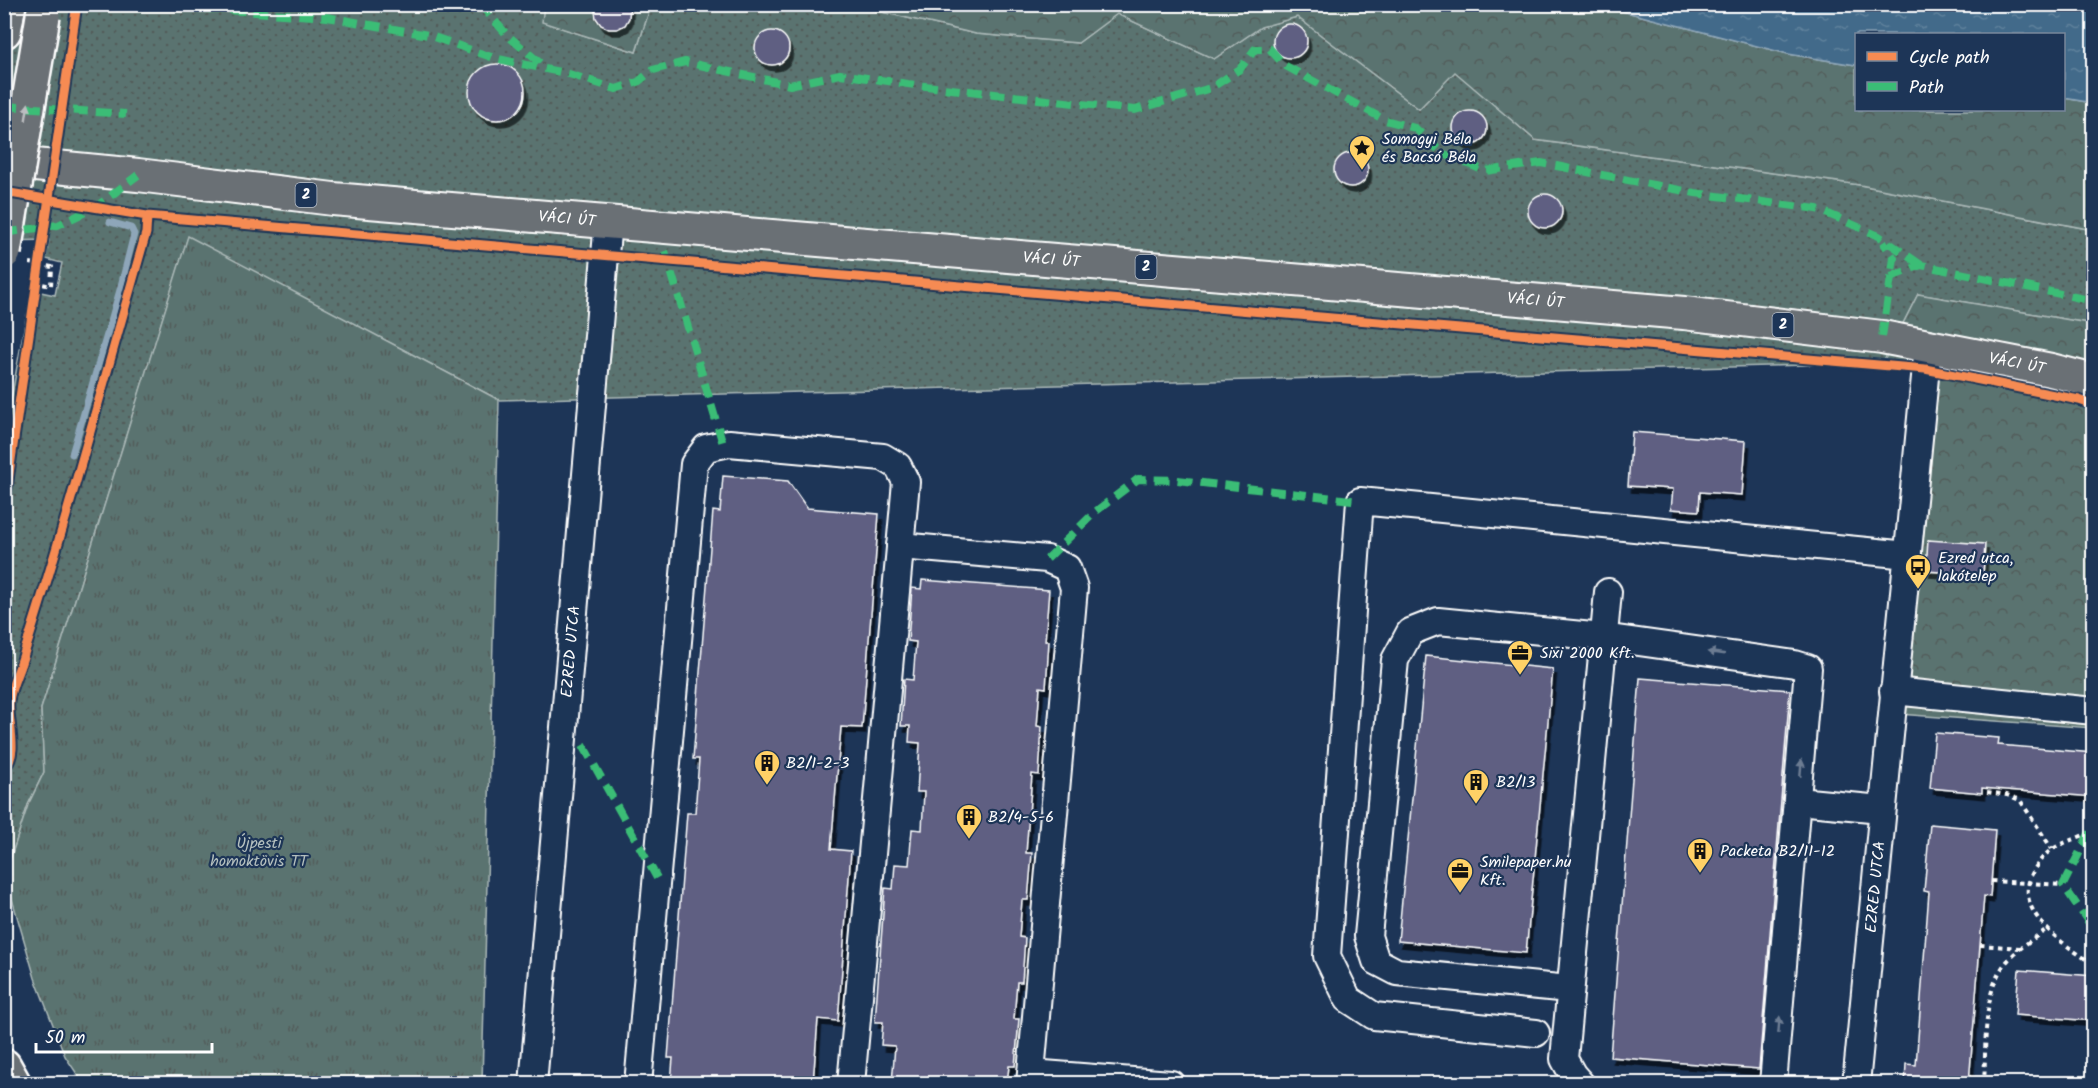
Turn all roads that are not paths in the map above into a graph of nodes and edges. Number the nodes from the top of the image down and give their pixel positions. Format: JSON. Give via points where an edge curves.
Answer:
{"nodes":[{"id":1,"x":9,"y":4,"type":"edge"},
{"id":2,"x":45,"y":4,"type":"edge"},
{"id":3,"x":4,"y":31,"type":"edge"},
{"id":4,"x":4,"y":162,"type":"edge"},
{"id":5,"x":608,"y":221,"type":"junction"},
{"id":6,"x":14,"y":257,"type":"edge"},
{"id":7,"x":1928,"y":346,"type":"junction"},
{"id":8,"x":2094,"y":381,"type":"edge"},
{"id":9,"x":900,"y":546,"type":"junction"},
{"id":10,"x":1908,"y":555,"type":"junction"},
{"id":11,"x":1608,"y":592,"type":"dead end"},
{"id":12,"x":1603,"y":638,"type":"junction"},
{"id":13,"x":1893,"y":691,"type":"junction"},
{"id":14,"x":2094,"y":711,"type":"edge"},
{"id":15,"x":1798,"y":801,"type":"junction"},
{"id":16,"x":1881,"y":809,"type":"junction"},
{"id":17,"x":1569,"y":989,"type":"junction"},
{"id":18,"x":1536,"y":1033,"type":"dead end"},
{"id":19,"x":1030,"y":1078,"type":"edge"},
{"id":20,"x":533,"y":1083,"type":"edge"},
{"id":21,"x":638,"y":1083,"type":"edge"},
{"id":22,"x":852,"y":1083,"type":"edge"},
{"id":23,"x":1170,"y":1083,"type":"edge"},
{"id":24,"x":1581,"y":1083,"type":"edge"},
{"id":25,"x":1773,"y":1083,"type":"edge"},
{"id":26,"x":1856,"y":1083,"type":"edge"}],
"edges":[{"from":1,"to":3,"type":"highway"},
{"from":6,"to":2,"type":"highway","one_way":true,"bridge":true},
{"from":4,"to":5,"type":"main road","name":"VÁCI ÚT","number":"2","via":[[333,199]]},
{"from":5,"to":7,"type":"main road","name":"VÁCI ÚT","number":"2","via":[[1684,314]]},
{"from":5,"to":20,"type":"street","name":"EZRED UTCA"},
{"from":7,"to":8,"type":"main road","name":"VÁCI ÚT","number":"2"},
{"from":7,"to":10,"type":"street","name":"EZRED UTCA"},
{"from":9,"to":19,"type":"street","via":[[1047,559],[1067,568],[1074,588]]},
{"from":9,"to":21,"type":"street","via":[[906,482],[898,466],[883,457],[729,443],[706,448],[694,464]]},
{"from":9,"to":22,"type":"street"},
{"from":10,"to":13,"type":"street","name":"EZRED UTCA"},
{"from":10,"to":18,"type":"street","via":[[1360,501],[1328,956],[1348,999],[1374,1016]]},
{"from":11,"to":12,"type":"street"},
{"from":15,"to":12,"type":"street","one_way":true,"via":[[1808,668]]},
{"from":12,"to":17,"type":"street"},
{"from":12,"to":17,"type":"street","via":[[1438,621],[1410,632],[1395,660],[1368,936],[1376,961],[1397,972]]},
{"from":13,"to":14,"type":"street"},
{"from":13,"to":16,"type":"street","name":"EZRED UTCA"},
{"from":15,"to":16,"type":"street"},
{"from":25,"to":15,"type":"street","one_way":true},
{"from":16,"to":26,"type":"street","name":"EZRED UTCA"},
{"from":17,"to":24,"type":"street","via":[[1564,1059],[1572,1076]]},
{"from":19,"to":23,"type":"street"}]}
